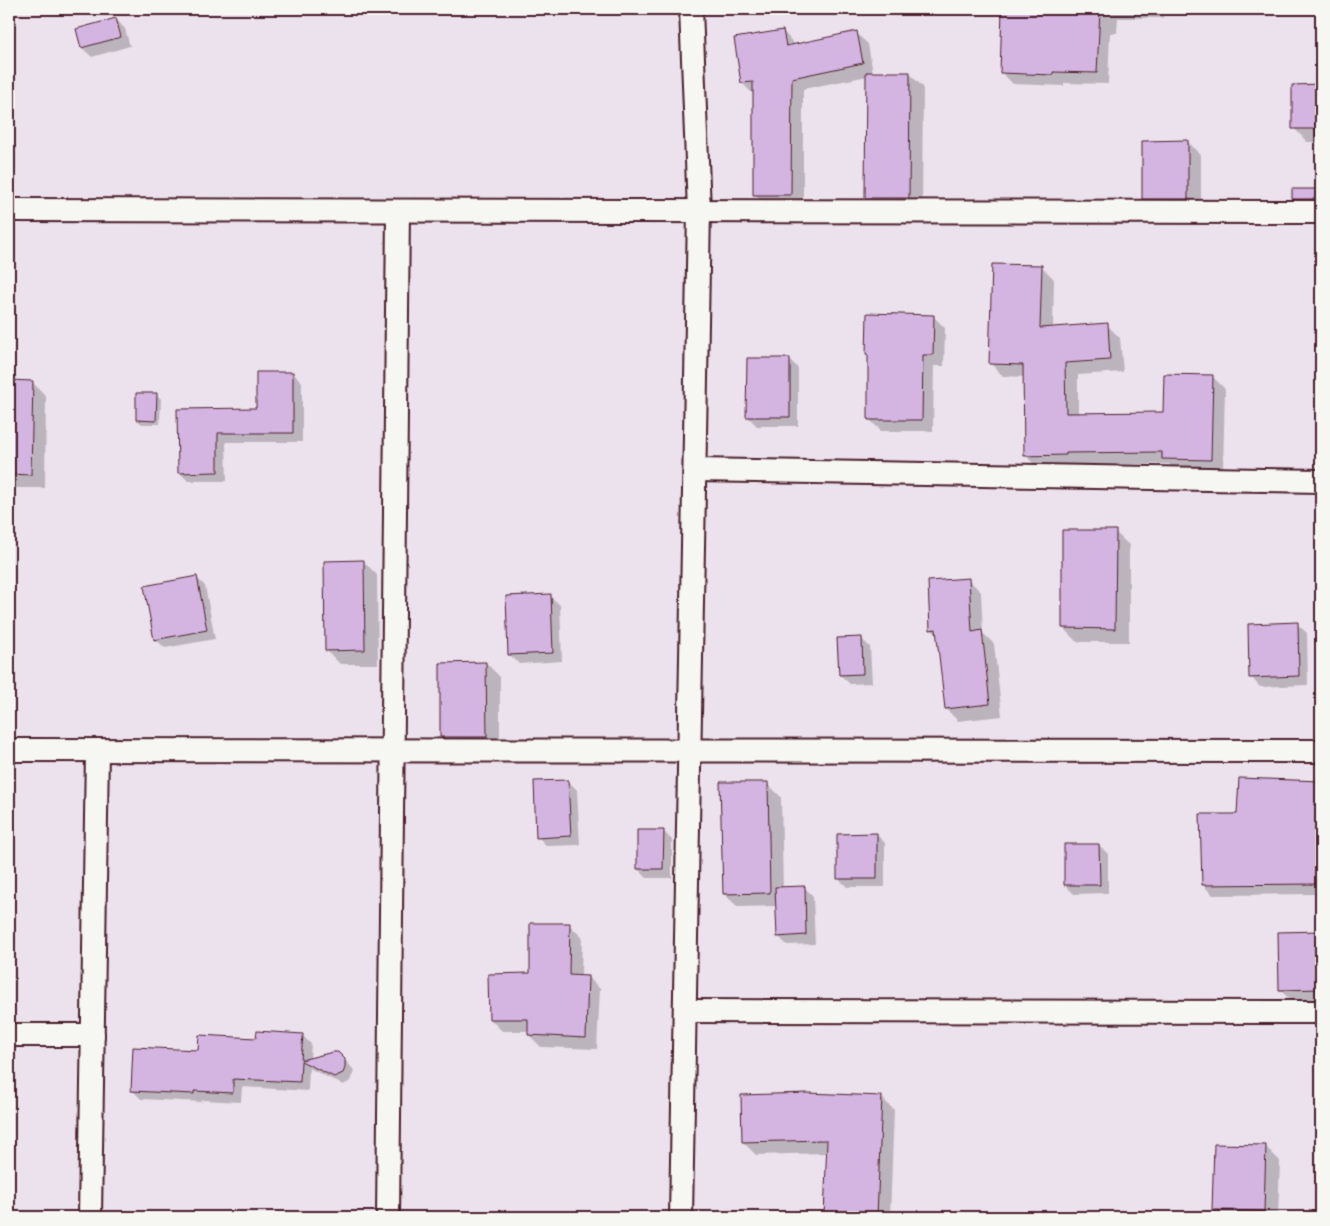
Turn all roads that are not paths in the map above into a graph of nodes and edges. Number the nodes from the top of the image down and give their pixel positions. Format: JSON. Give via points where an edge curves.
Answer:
{"nodes":[{"id":1,"x":691,"y":9,"type":"edge"},
{"id":2,"x":9,"y":210,"type":"edge"},
{"id":3,"x":398,"y":211,"type":"junction"},
{"id":4,"x":699,"y":211,"type":"junction"},
{"id":5,"x":1321,"y":212,"type":"edge"},
{"id":6,"x":695,"y":470,"type":"junction"},
{"id":7,"x":1321,"y":481,"type":"edge"},
{"id":8,"x":9,"y":750,"type":"edge"},
{"id":9,"x":97,"y":750,"type":"junction"},
{"id":10,"x":690,"y":750,"type":"junction"},
{"id":11,"x":393,"y":751,"type":"junction"},
{"id":12,"x":1321,"y":751,"type":"edge"},
{"id":13,"x":685,"y":1011,"type":"junction"},
{"id":14,"x":1321,"y":1012,"type":"edge"},
{"id":15,"x":9,"y":1035,"type":"edge"},
{"id":16,"x":93,"y":1035,"type":"junction"},
{"id":17,"x":90,"y":1217,"type":"edge"},
{"id":18,"x":388,"y":1217,"type":"edge"},
{"id":19,"x":681,"y":1217,"type":"edge"}],
"edges":[{"from":1,"to":4,"type":"street"},
{"from":2,"to":3,"type":"street"},
{"from":3,"to":4,"type":"street"},
{"from":3,"to":11,"type":"street"},
{"from":4,"to":5,"type":"street"},
{"from":4,"to":6,"type":"street"},
{"from":6,"to":7,"type":"street"},
{"from":6,"to":10,"type":"street"},
{"from":8,"to":9,"type":"street"},
{"from":9,"to":11,"type":"street"},
{"from":9,"to":16,"type":"street"},
{"from":10,"to":11,"type":"street"},
{"from":10,"to":12,"type":"street"},
{"from":10,"to":13,"type":"street"},
{"from":11,"to":18,"type":"street"},
{"from":13,"to":14,"type":"street"},
{"from":13,"to":19,"type":"street"},
{"from":15,"to":16,"type":"street"},
{"from":16,"to":17,"type":"street"}]}
